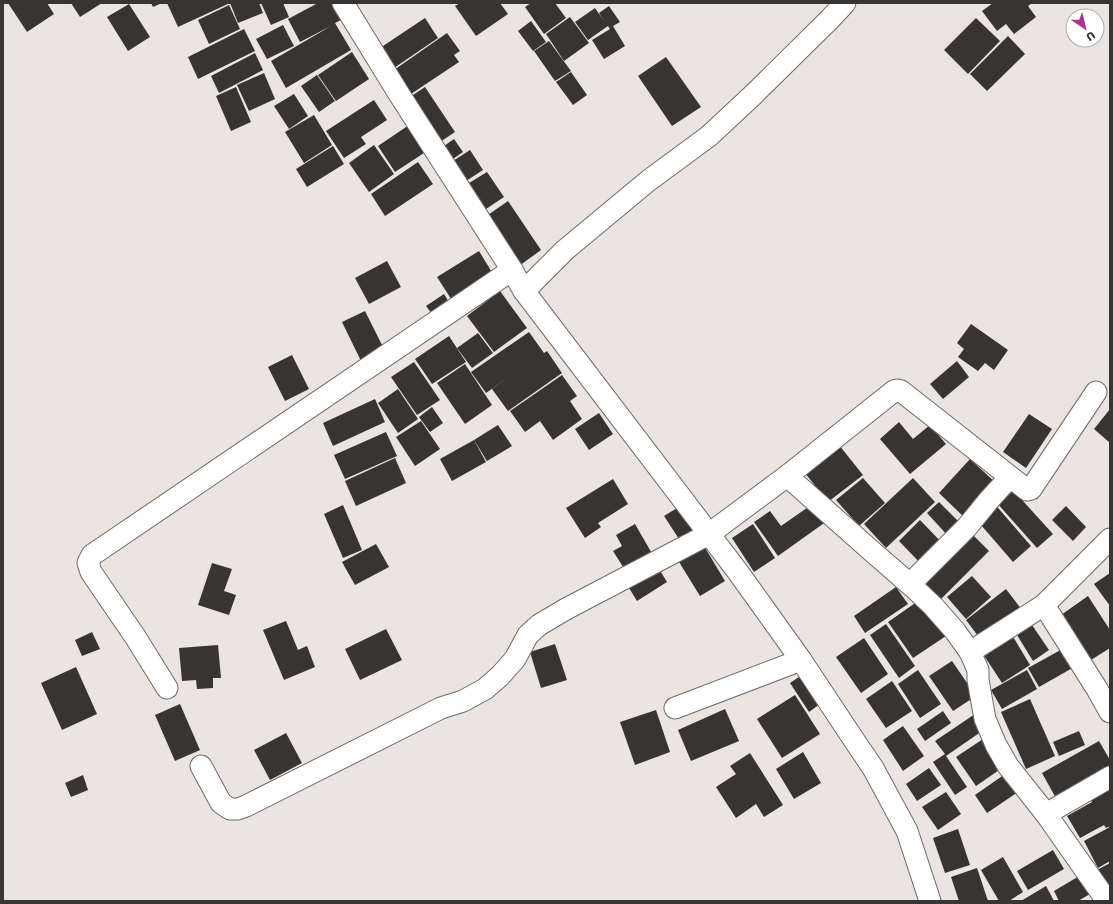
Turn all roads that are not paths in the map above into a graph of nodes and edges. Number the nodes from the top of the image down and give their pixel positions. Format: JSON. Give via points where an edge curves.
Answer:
{"nodes":[{"id":1,"x":343,"y":3,"type":"edge"},
{"id":2,"x":845,"y":3,"type":"edge"},
{"id":3,"x":512,"y":270,"type":"junction"},
{"id":4,"x":524,"y":291,"type":"junction"},
{"id":5,"x":1096,"y":392,"type":"dead end"},
{"id":6,"x":787,"y":476,"type":"junction"},
{"id":7,"x":1010,"y":477,"type":"junction"},
{"id":8,"x":709,"y":534,"type":"junction"},
{"id":9,"x":1110,"y":539,"type":"edge"},
{"id":10,"x":910,"y":584,"type":"junction"},
{"id":11,"x":1044,"y":605,"type":"junction"},
{"id":12,"x":970,"y":652,"type":"junction"},
{"id":13,"x":801,"y":660,"type":"junction"},
{"id":14,"x":167,"y":688,"type":"dead end"},
{"id":15,"x":675,"y":708,"type":"dead end"},
{"id":16,"x":1110,"y":712,"type":"edge"},
{"id":17,"x":201,"y":766,"type":"dead end"},
{"id":18,"x":1110,"y":777,"type":"edge"},
{"id":19,"x":1046,"y":814,"type":"junction"},
{"id":20,"x":930,"y":901,"type":"edge"},
{"id":21,"x":1107,"y":901,"type":"edge"}],
"edges":[{"from":1,"to":3,"type":"street"},
{"from":2,"to":4,"type":"street","via":[[709,136],[648,181],[571,245]]},
{"from":3,"to":4,"type":"street"},
{"from":3,"to":14,"type":"street","via":[[92,555],[88,563],[91,572]]},
{"from":4,"to":8,"type":"street"},
{"from":5,"to":7,"type":"street","via":[[1031,489],[1024,489]]},
{"from":6,"to":7,"type":"street","via":[[894,391],[901,390]]},
{"from":6,"to":8,"type":"street"},
{"from":6,"to":10,"type":"street"},
{"from":7,"to":10,"type":"street","via":[[967,527]]},
{"from":8,"to":13,"type":"street"},
{"from":8,"to":17,"type":"street","via":[[539,625],[528,635],[515,659],[485,689],[463,701],[441,708],[246,806],[238,809],[221,803]]},
{"from":9,"to":11,"type":"street"},
{"from":10,"to":12,"type":"street","via":[[946,620]]},
{"from":11,"to":12,"type":"street"},
{"from":11,"to":16,"type":"street"},
{"from":12,"to":19,"type":"street","via":[[978,670],[985,719],[996,745],[1008,766]]},
{"from":13,"to":15,"type":"street"},
{"from":13,"to":20,"type":"street","via":[[873,768],[907,831]]},
{"from":18,"to":19,"type":"street"},
{"from":19,"to":21,"type":"street"}]}
